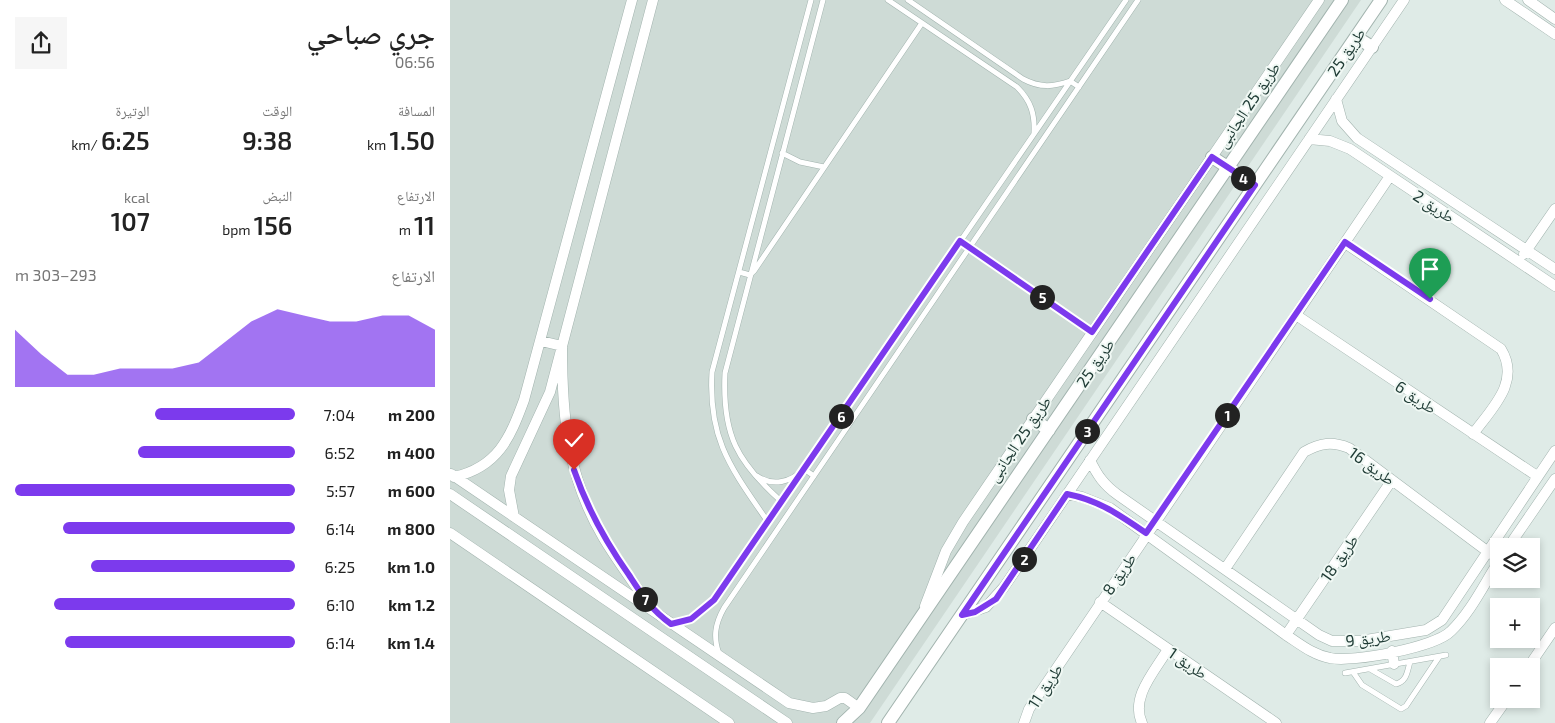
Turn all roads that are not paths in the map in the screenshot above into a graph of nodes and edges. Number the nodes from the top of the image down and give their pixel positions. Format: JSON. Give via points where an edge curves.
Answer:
{"nodes":[{"id":1,"x":632,"y":0,"type":"edge"},
{"id":2,"x":653,"y":0,"type":"edge"},
{"id":3,"x":812,"y":0,"type":"edge"},
{"id":4,"x":823,"y":0,"type":"edge"},
{"id":5,"x":888,"y":0,"type":"edge"},
{"id":6,"x":1126,"y":0,"type":"edge"},
{"id":7,"x":1138,"y":0,"type":"edge"},
{"id":8,"x":1319,"y":0,"type":"edge"},
{"id":9,"x":1342,"y":0,"type":"edge"},
{"id":10,"x":1381,"y":0,"type":"edge"},
{"id":11,"x":1404,"y":0,"type":"edge"},
{"id":12,"x":1505,"y":0,"type":"edge"},
{"id":13,"x":1528,"y":0,"type":"edge"},
{"id":14,"x":910,"y":2,"type":"edge"},
{"id":15,"x":906,"y":12,"type":"junction"},
{"id":16,"x":1114,"y":17,"type":"junction"},
{"id":17,"x":1555,"y":19,"type":"edge"},
{"id":18,"x":922,"y":23,"type":"junction"},
{"id":19,"x":1123,"y":23,"type":"junction"},
{"id":20,"x":1555,"y":34,"type":"edge"},
{"id":21,"x":1356,"y":36,"type":"junction"},
{"id":22,"x":799,"y":46,"type":"junction"},
{"id":23,"x":977,"y":47,"type":"junction"},
{"id":24,"x":1372,"y":47,"type":"junction"},
{"id":25,"x":810,"y":50,"type":"junction"},
{"id":26,"x":971,"y":56,"type":"junction"},
{"id":27,"x":1070,"y":81,"type":"junction"},
{"id":28,"x":1079,"y":87,"type":"junction"},
{"id":29,"x":1336,"y":99,"type":"junction"},
{"id":30,"x":780,"y":121,"type":"junction"},
{"id":31,"x":790,"y":124,"type":"junction"},
{"id":32,"x":1034,"y":134,"type":"junction"},
{"id":33,"x":1309,"y":139,"type":"junction"},
{"id":34,"x":1026,"y":146,"type":"junction"},
{"id":35,"x":1035,"y":152,"type":"junction"},
{"id":36,"x":782,"y":153,"type":"junction"},
{"id":37,"x":1212,"y":157,"type":"junction"},
{"id":38,"x":824,"y":167,"type":"junction"},
{"id":39,"x":1228,"y":168,"type":"junction"},
{"id":40,"x":1390,"y":176,"type":"junction"},
{"id":41,"x":1255,"y":185,"type":"junction"},
{"id":42,"x":759,"y":197,"type":"junction"},
{"id":43,"x":770,"y":199,"type":"junction"},
{"id":44,"x":1555,"y":209,"type":"edge"},
{"id":45,"x":960,"y":241,"type":"junction"},
{"id":46,"x":1345,"y":242,"type":"junction"},
{"id":47,"x":970,"y":248,"type":"junction"},
{"id":48,"x":1527,"y":250,"type":"junction"},
{"id":49,"x":1520,"y":262,"type":"junction"},
{"id":50,"x":1555,"y":269,"type":"edge"},
{"id":51,"x":739,"y":272,"type":"junction"},
{"id":52,"x":750,"y":275,"type":"junction"},
{"id":53,"x":1555,"y":286,"type":"edge"},
{"id":54,"x":917,"y":305,"type":"junction"},
{"id":55,"x":926,"y":311,"type":"junction"},
{"id":56,"x":1296,"y":315,"type":"junction"},
{"id":57,"x":1092,"y":332,"type":"junction"},
{"id":58,"x":541,"y":341,"type":"junction"},
{"id":59,"x":562,"y":346,"type":"junction"},
{"id":60,"x":719,"y":346,"type":"junction"},
{"id":61,"x":731,"y":348,"type":"junction"},
{"id":62,"x":872,"y":370,"type":"junction"},
{"id":63,"x":882,"y":377,"type":"junction"},
{"id":64,"x":1033,"y":419,"type":"junction"},
{"id":65,"x":727,"y":423,"type":"junction"},
{"id":66,"x":714,"y":426,"type":"junction"},
{"id":67,"x":1049,"y":430,"type":"junction"},
{"id":68,"x":1473,"y":434,"type":"junction"},
{"id":69,"x":1555,"y":451,"type":"edge"},
{"id":70,"x":1090,"y":460,"type":"junction"},
{"id":71,"x":749,"y":469,"type":"junction"},
{"id":72,"x":804,"y":469,"type":"junction"},
{"id":73,"x":452,"y":475,"type":"edge"},
{"id":74,"x":814,"y":476,"type":"junction"},
{"id":75,"x":1538,"y":476,"type":"junction"},
{"id":76,"x":1555,"y":479,"type":"edge"},
{"id":77,"x":1392,"y":480,"type":"junction"},
{"id":78,"x":450,"y":494,"type":"edge"},
{"id":79,"x":1067,"y":494,"type":"junction"},
{"id":80,"x":782,"y":502,"type":"junction"},
{"id":81,"x":514,"y":517,"type":"junction"},
{"id":82,"x":1155,"y":520,"type":"junction"},
{"id":83,"x":768,"y":522,"type":"junction"},
{"id":84,"x":450,"y":533,"type":"edge"},
{"id":85,"x":1146,"y":533,"type":"junction"},
{"id":86,"x":1514,"y":538,"type":"edge"},
{"id":87,"x":1487,"y":551,"type":"junction"},
{"id":88,"x":1490,"y":553,"type":"edge"},
{"id":89,"x":1225,"y":569,"type":"junction"},
{"id":90,"x":1490,"y":574,"type":"edge"},
{"id":91,"x":1100,"y":602,"type":"junction"},
{"id":92,"x":654,"y":612,"type":"junction"},
{"id":93,"x":922,"y":615,"type":"junction"},
{"id":94,"x":962,"y":615,"type":"junction"},
{"id":95,"x":1296,"y":620,"type":"junction"},
{"id":96,"x":671,"y":624,"type":"junction"},
{"id":97,"x":1555,"y":628,"type":"edge"},
{"id":98,"x":1286,"y":635,"type":"junction"},
{"id":99,"x":1069,"y":649,"type":"joint"},
{"id":100,"x":1168,"y":649,"type":"junction"},
{"id":101,"x":1392,"y":652,"type":"junction"},
{"id":102,"x":1446,"y":655,"type":"dead end"},
{"id":103,"x":720,"y":657,"type":"junction"},
{"id":104,"x":1439,"y":657,"type":"junction"},
{"id":105,"x":1534,"y":658,"type":"edge"},
{"id":106,"x":1410,"y":662,"type":"junction"},
{"id":107,"x":1394,"y":664,"type":"junction"},
{"id":108,"x":1370,"y":669,"type":"junction"},
{"id":109,"x":1353,"y":672,"type":"junction"},
{"id":110,"x":1345,"y":673,"type":"dead end"},
{"id":111,"x":859,"y":708,"type":"junction"},
{"id":112,"x":1501,"y":708,"type":"edge"},
{"id":113,"x":729,"y":723,"type":"edge"},
{"id":114,"x":787,"y":723,"type":"edge"},
{"id":115,"x":843,"y":723,"type":"edge"},
{"id":116,"x":888,"y":723,"type":"edge"},
{"id":117,"x":1024,"y":723,"type":"edge"},
{"id":118,"x":1142,"y":723,"type":"edge"},
{"id":119,"x":1276,"y":723,"type":"edge"},
{"id":120,"x":1490,"y":723,"type":"edge"}],
"edges":[{"from":1,"to":58,"type":"street"},
{"from":2,"to":59,"type":"street"},
{"from":3,"to":22,"type":"lane"},
{"from":4,"to":25,"type":"lane"},
{"from":5,"to":15,"type":"lane"},
{"from":6,"to":16,"type":"lane"},
{"from":7,"to":19,"type":"lane"},
{"from":8,"to":37,"type":"street","name":"طريق 25 الجانبى"},
{"from":9,"to":39,"type":"street","name":"طريق 25"},
{"from":10,"to":21,"type":"street","name":"طريق 25"},
{"from":11,"to":24,"type":"street"},
{"from":12,"to":20,"type":"street"},
{"from":13,"to":17,"type":"street"},
{"from":14,"to":15,"type":"lane"},
{"from":14,"to":23,"type":"lane"},
{"from":15,"to":18,"type":"lane"},
{"from":16,"to":19,"type":"lane"},
{"from":16,"to":27,"type":"lane"},
{"from":18,"to":26,"type":"lane"},
{"from":18,"to":38,"type":"lane"},
{"from":19,"to":28,"type":"lane"},
{"from":21,"to":24,"type":"street"},
{"from":21,"to":41,"type":"street","name":"طريق 25"},
{"from":22,"to":25,"type":"lane"},
{"from":22,"to":30,"type":"lane"},
{"from":23,"to":26,"type":"lane"},
{"from":23,"to":27,"type":"lane","via":[[1034,84],[1046,87]]},
{"from":24,"to":29,"type":"street"},
{"from":25,"to":31,"type":"lane"},
{"from":26,"to":32,"type":"lane","via":[[1018,87],[1032,108]]},
{"from":27,"to":28,"type":"lane"},
{"from":27,"to":32,"type":"lane"},
{"from":28,"to":35,"type":"lane"},
{"from":29,"to":33,"type":"street"},
{"from":29,"to":48,"type":"street","name":"طريق 2","via":[[1342,121],[1357,138]]},
{"from":30,"to":31,"type":"lane"},
{"from":30,"to":42,"type":"lane"},
{"from":31,"to":36,"type":"lane"},
{"from":32,"to":34,"type":"lane"},
{"from":33,"to":40,"type":"street","name":"طريق 2","via":[[1340,144]]},
{"from":33,"to":70,"type":"street"},
{"from":34,"to":35,"type":"lane"},
{"from":34,"to":45,"type":"lane"},
{"from":35,"to":47,"type":"lane"},
{"from":36,"to":38,"type":"lane","via":[[800,162]]},
{"from":36,"to":43,"type":"lane"},
{"from":37,"to":39,"type":"street"},
{"from":37,"to":57,"type":"street","name":"طريق 25 الجانبى"},
{"from":38,"to":52,"type":"lane"},
{"from":39,"to":41,"type":"street"},
{"from":39,"to":67,"type":"street","name":"طريق 25"},
{"from":40,"to":46,"type":"street","name":"طريق 8"},
{"from":40,"to":49,"type":"street","name":"طريق 2"},
{"from":41,"to":94,"type":"street","name":"طريق 25"},
{"from":42,"to":43,"type":"lane"},
{"from":42,"to":51,"type":"lane"},
{"from":43,"to":52,"type":"lane"},
{"from":44,"to":48,"type":"street"},
{"from":45,"to":47,"type":"lane"},
{"from":45,"to":54,"type":"lane"},
{"from":46,"to":56,"type":"street","name":"طريق 8"},
{"from":46,"to":68,"type":"street","via":[[1501,349],[1510,370],[1508,380]]},
{"from":47,"to":55,"type":"lane"},
{"from":47,"to":57,"type":"lane"},
{"from":48,"to":49,"type":"street"},
{"from":48,"to":50,"type":"street","name":"طريق 2"},
{"from":49,"to":53,"type":"street","name":"طريق 2"},
{"from":51,"to":52,"type":"lane"},
{"from":51,"to":60,"type":"lane"},
{"from":52,"to":61,"type":"lane"},
{"from":54,"to":55,"type":"lane"},
{"from":54,"to":62,"type":"lane"},
{"from":55,"to":63,"type":"lane"},
{"from":56,"to":68,"type":"street","name":"طريق 6"},
{"from":56,"to":82,"type":"street","name":"طريق 8"},
{"from":57,"to":64,"type":"street","name":"طريق 25 الجانبى"},
{"from":58,"to":59,"type":"street"},
{"from":58,"to":73,"type":"street","via":[[524,400],[500,450],[479,468]]},
{"from":59,"to":81,"type":"street","via":[[544,406],[511,476],[509,490]]},
{"from":59,"to":92,"type":"street","via":[[566,434],[586,505],[603,538]]},
{"from":60,"to":61,"type":"lane"},
{"from":60,"to":66,"type":"lane","via":[[712,372]]},
{"from":61,"to":65,"type":"lane","via":[[725,373]]},
{"from":62,"to":63,"type":"lane"},
{"from":62,"to":72,"type":"lane"},
{"from":63,"to":74,"type":"lane"},
{"from":64,"to":67,"type":"street"},
{"from":64,"to":93,"type":"street","name":"طريق 25 الجانبى","via":[[950,544]]},
{"from":65,"to":66,"type":"lane"},
{"from":65,"to":71,"type":"lane","via":[[733,443]]},
{"from":66,"to":83,"type":"lane","via":[[723,453]]},
{"from":67,"to":93,"type":"street","name":"طريق 25"},
{"from":68,"to":75,"type":"street","name":"طريق 6"},
{"from":69,"to":75,"type":"street","name":"طريق 9"},
{"from":70,"to":79,"type":"street"},
{"from":70,"to":82,"type":"street","name":"طريق 9","via":[[1106,486]]},
{"from":71,"to":72,"type":"lane","via":[[760,478],[774,482],[788,480]]},
{"from":71,"to":80,"type":"lane"},
{"from":72,"to":74,"type":"lane"},
{"from":72,"to":80,"type":"lane"},
{"from":73,"to":81,"type":"street"},
{"from":74,"to":103,"type":"lane","via":[[718,619],[715,632]]},
{"from":75,"to":87,"type":"street","name":"طريق 9"},
{"from":76,"to":86,"type":"street"},
{"from":77,"to":87,"type":"street","name":"طريق 16"},
{"from":77,"to":89,"type":"street","name":"طريق 16","via":[[1349,448],[1326,443],[1315,446],[1304,452]]},
{"from":77,"to":95,"type":"street","name":"طريق 18"},
{"from":78,"to":114,"type":"street"},
{"from":79,"to":85,"type":"street","name":"طريق 9","via":[[1110,508]]},
{"from":79,"to":94,"type":"street","via":[[996,599],[975,612]]},
{"from":80,"to":83,"type":"lane"},
{"from":81,"to":92,"type":"street"},
{"from":82,"to":85,"type":"street","name":"طريق 8"},
{"from":82,"to":89,"type":"street","name":"طريق 9"},
{"from":83,"to":96,"type":"lane","via":[[708,608],[691,619]]},
{"from":84,"to":113,"type":"street"},
{"from":85,"to":91,"type":"street","name":"طريق 8"},
{"from":85,"to":98,"type":"street","name":"طريق 9"},
{"from":87,"to":88,"type":"street","name":"طريق 16"},
{"from":87,"to":95,"type":"street","name":"طريق 9","via":[[1442,620],[1426,630],[1348,642],[1332,641]]},
{"from":89,"to":95,"type":"street","name":"طريق 9"},
{"from":90,"to":101,"type":"street","name":"طريق 9","via":[[1451,632],[1432,643]]},
{"from":91,"to":99,"type":"street","name":"طريق 8"},
{"from":91,"to":100,"type":"street","name":"طريق 1"},
{"from":92,"to":96,"type":"street"},
{"from":93,"to":111,"type":"street","name":"طريق 25"},
{"from":94,"to":116,"type":"street","name":"طريق 25"},
{"from":95,"to":98,"type":"street","name":"طريق 18"},
{"from":96,"to":103,"type":"street"},
{"from":97,"to":105,"type":"street"},
{"from":98,"to":101,"type":"street","name":"طريق 9","via":[[1310,651],[1331,659],[1348,660]]},
{"from":99,"to":117,"type":"street","name":"طريق 11","via":[[1029,709]]},
{"from":100,"to":118,"type":"street","via":[[1138,703]]},
{"from":100,"to":119,"type":"street","name":"طريق 1"},
{"from":101,"to":107,"type":"street"},
{"from":102,"to":104,"type":"lane"},
{"from":103,"to":111,"type":"street","via":[[789,703],[813,708],[826,706],[840,698]]},
{"from":104,"to":106,"type":"lane"},
{"from":104,"to":109,"type":"lane","via":[[1401,709],[1362,685]]},
{"from":106,"to":107,"type":"lane"},
{"from":106,"to":108,"type":"lane","via":[[1406,677],[1396,684]]},
{"from":107,"to":108,"type":"lane"},
{"from":108,"to":109,"type":"lane"},
{"from":109,"to":110,"type":"lane"},
{"from":111,"to":115,"type":"street","name":"طريق 25"},
{"from":112,"to":120,"type":"street"}]}
